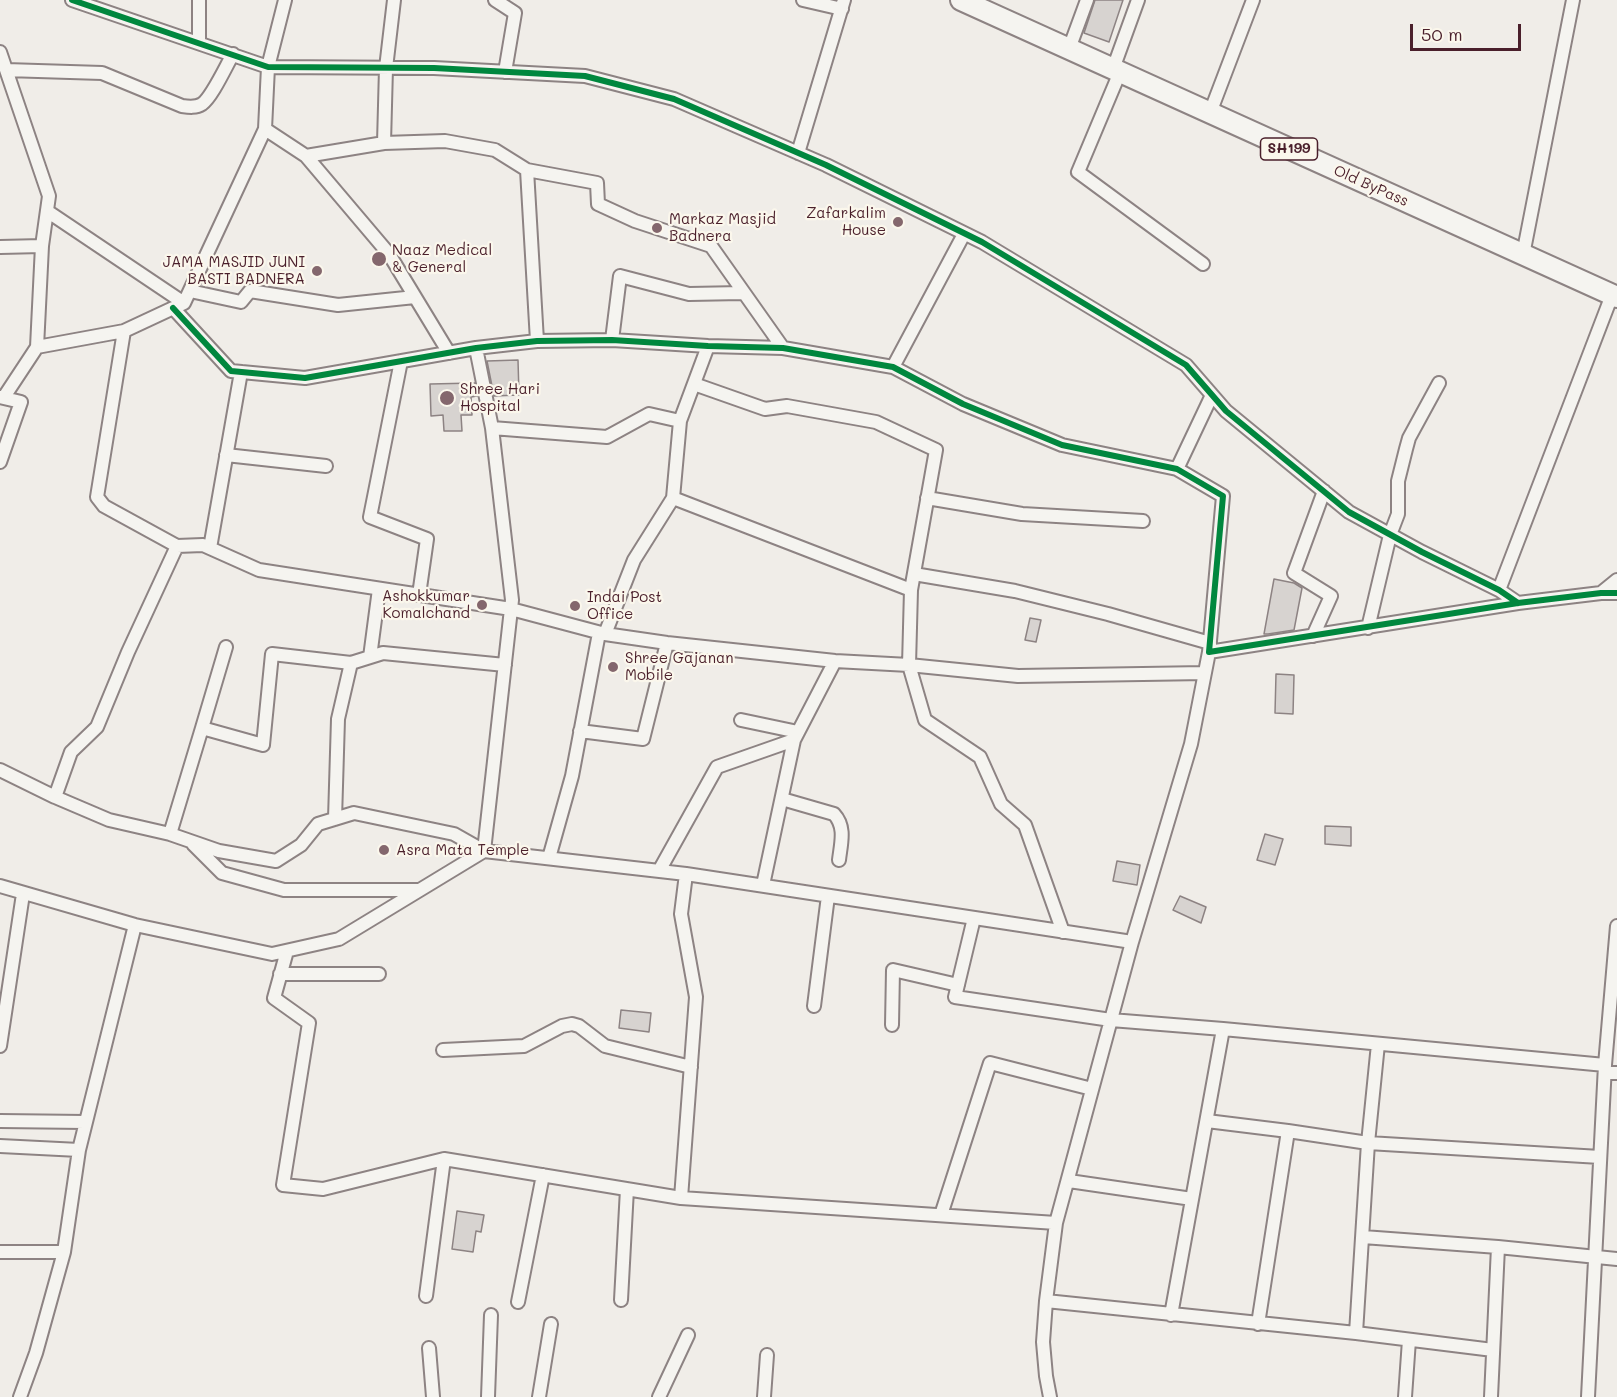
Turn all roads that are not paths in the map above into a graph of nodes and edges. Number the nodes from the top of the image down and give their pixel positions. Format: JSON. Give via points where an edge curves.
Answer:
{"nodes":[{"id":1,"x":72,"y":0,"type":"edge"},
{"id":2,"x":199,"y":0,"type":"edge"},
{"id":3,"x":285,"y":0,"type":"edge"},
{"id":4,"x":394,"y":0,"type":"edge"},
{"id":5,"x":495,"y":0,"type":"edge"},
{"id":6,"x":803,"y":0,"type":"edge"},
{"id":7,"x":961,"y":0,"type":"edge"},
{"id":8,"x":1086,"y":0,"type":"edge"},
{"id":9,"x":1138,"y":0,"type":"edge"},
{"id":10,"x":1253,"y":0,"type":"edge"},
{"id":11,"x":1573,"y":0,"type":"edge"},
{"id":12,"x":843,"y":5,"type":"edge"},
{"id":13,"x":109,"y":6,"type":"edge"},
{"id":14,"x":199,"y":43,"type":"junction"},
{"id":15,"x":1069,"y":49,"type":"junction"},
{"id":16,"x":233,"y":54,"type":"junction"},
{"id":17,"x":2,"y":61,"type":"edge"},
{"id":18,"x":268,"y":67,"type":"junction"},
{"id":19,"x":386,"y":68,"type":"junction"},
{"id":20,"x":1116,"y":70,"type":"junction"},
{"id":21,"x":505,"y":72,"type":"junction"},
{"id":22,"x":1210,"y":113,"type":"junction"},
{"id":23,"x":265,"y":129,"type":"junction"},
{"id":24,"x":384,"y":143,"type":"junction"},
{"id":25,"x":798,"y":153,"type":"junction"},
{"id":26,"x":306,"y":156,"type":"junction"},
{"id":27,"x":527,"y":170,"type":"junction"},
{"id":28,"x":47,"y":211,"type":"junction"},
{"id":29,"x":964,"y":234,"type":"junction"},
{"id":30,"x":42,"y":246,"type":"junction"},
{"id":31,"x":0,"y":247,"type":"edge"},
{"id":32,"x":1523,"y":255,"type":"junction"},
{"id":33,"x":1203,"y":264,"type":"dead end"},
{"id":34,"x":742,"y":293,"type":"junction"},
{"id":35,"x":1615,"y":296,"type":"edge"},
{"id":36,"x":415,"y":297,"type":"junction"},
{"id":37,"x":182,"y":301,"type":"junction"},
{"id":38,"x":124,"y":330,"type":"junction"},
{"id":39,"x":612,"y":340,"type":"junction"},
{"id":40,"x":537,"y":341,"type":"junction"},
{"id":41,"x":708,"y":346,"type":"junction"},
{"id":42,"x":37,"y":347,"type":"junction"},
{"id":43,"x":476,"y":348,"type":"junction"},
{"id":44,"x":783,"y":348,"type":"junction"},
{"id":45,"x":449,"y":353,"type":"junction"},
{"id":46,"x":400,"y":361,"type":"junction"},
{"id":47,"x":893,"y":367,"type":"junction"},
{"id":48,"x":241,"y":372,"type":"junction"},
{"id":49,"x":1439,"y":383,"type":"dead end"},
{"id":50,"x":694,"y":384,"type":"junction"},
{"id":51,"x":1212,"y":395,"type":"junction"},
{"id":52,"x":2,"y":397,"type":"edge"},
{"id":53,"x":680,"y":421,"type":"junction"},
{"id":54,"x":492,"y":428,"type":"junction"},
{"id":55,"x":226,"y":455,"type":"junction"},
{"id":56,"x":0,"y":462,"type":"edge"},
{"id":57,"x":326,"y":466,"type":"dead end"},
{"id":58,"x":1177,"y":469,"type":"junction"},
{"id":59,"x":1324,"y":491,"type":"junction"},
{"id":60,"x":673,"y":498,"type":"junction"},
{"id":61,"x":927,"y":498,"type":"junction"},
{"id":62,"x":1143,"y":521,"type":"dead end"},
{"id":63,"x":1390,"y":535,"type":"junction"},
{"id":64,"x":177,"y":546,"type":"junction"},
{"id":65,"x":210,"y":548,"type":"junction"},
{"id":66,"x":914,"y":574,"type":"junction"},
{"id":67,"x":1617,"y":580,"type":"edge"},
{"id":68,"x":379,"y":589,"type":"junction"},
{"id":69,"x":911,"y":590,"type":"junction"},
{"id":70,"x":1499,"y":590,"type":"junction"},
{"id":71,"x":1601,"y":593,"type":"junction"},
{"id":72,"x":1617,"y":593,"type":"edge"},
{"id":73,"x":419,"y":595,"type":"junction"},
{"id":74,"x":1518,"y":603,"type":"junction"},
{"id":75,"x":511,"y":609,"type":"junction"},
{"id":76,"x":1368,"y":628,"type":"junction"},
{"id":77,"x":602,"y":634,"type":"junction"},
{"id":78,"x":1313,"y":636,"type":"junction"},
{"id":79,"x":667,"y":643,"type":"junction"},
{"id":80,"x":226,"y":647,"type":"dead end"},
{"id":81,"x":1209,"y":647,"type":"junction"},
{"id":82,"x":370,"y":657,"type":"junction"},
{"id":83,"x":835,"y":661,"type":"junction"},
{"id":84,"x":351,"y":663,"type":"junction"},
{"id":85,"x":505,"y":665,"type":"junction"},
{"id":86,"x":909,"y":665,"type":"junction"},
{"id":87,"x":1205,"y":673,"type":"junction"},
{"id":88,"x":741,"y":720,"type":"dead end"},
{"id":89,"x":202,"y":728,"type":"junction"},
{"id":90,"x":580,"y":731,"type":"junction"},
{"id":91,"x":796,"y":736,"type":"junction"},
{"id":92,"x":0,"y":770,"type":"edge"},
{"id":93,"x":55,"y":797,"type":"junction"},
{"id":94,"x":782,"y":799,"type":"junction"},
{"id":95,"x":335,"y":819,"type":"junction"},
{"id":96,"x":170,"y":834,"type":"junction"},
{"id":97,"x":190,"y":841,"type":"junction"},
{"id":98,"x":484,"y":851,"type":"junction"},
{"id":99,"x":549,"y":858,"type":"junction"},
{"id":100,"x":839,"y":860,"type":"dead end"},
{"id":101,"x":659,"y":871,"type":"junction"},
{"id":102,"x":686,"y":874,"type":"junction"},
{"id":103,"x":763,"y":885,"type":"junction"},
{"id":104,"x":0,"y":886,"type":"edge"},
{"id":105,"x":422,"y":890,"type":"junction"},
{"id":106,"x":23,"y":894,"type":"junction"},
{"id":107,"x":828,"y":896,"type":"junction"},
{"id":108,"x":974,"y":918,"type":"junction"},
{"id":109,"x":135,"y":925,"type":"junction"},
{"id":110,"x":1617,"y":926,"type":"edge"},
{"id":111,"x":1063,"y":932,"type":"junction"},
{"id":112,"x":1132,"y":942,"type":"junction"},
{"id":113,"x":287,"y":951,"type":"junction"},
{"id":114,"x":280,"y":974,"type":"junction"},
{"id":115,"x":379,"y":974,"type":"dead end"},
{"id":116,"x":958,"y":985,"type":"junction"},
{"id":117,"x":814,"y":1006,"type":"dead end"},
{"id":118,"x":1111,"y":1020,"type":"junction"},
{"id":119,"x":892,"y":1025,"type":"dead end"},
{"id":120,"x":1223,"y":1029,"type":"junction"},
{"id":121,"x":1,"y":1033,"type":"edge"},
{"id":122,"x":1378,"y":1044,"type":"junction"},
{"id":123,"x":0,"y":1046,"type":"edge"},
{"id":124,"x":443,"y":1050,"type":"dead end"},
{"id":125,"x":691,"y":1067,"type":"junction"},
{"id":126,"x":1609,"y":1070,"type":"edge"},
{"id":127,"x":1092,"y":1089,"type":"junction"},
{"id":128,"x":0,"y":1121,"type":"edge"},
{"id":129,"x":1207,"y":1121,"type":"junction"},
{"id":130,"x":85,"y":1122,"type":"junction"},
{"id":131,"x":1288,"y":1131,"type":"junction"},
{"id":132,"x":1368,"y":1143,"type":"junction"},
{"id":133,"x":0,"y":1146,"type":"edge"},
{"id":134,"x":79,"y":1150,"type":"junction"},
{"id":135,"x":1600,"y":1157,"type":"junction"},
{"id":136,"x":444,"y":1159,"type":"junction"},
{"id":137,"x":543,"y":1175,"type":"junction"},
{"id":138,"x":1069,"y":1181,"type":"junction"},
{"id":139,"x":627,"y":1189,"type":"junction"},
{"id":140,"x":681,"y":1198,"type":"junction"},
{"id":141,"x":1192,"y":1199,"type":"junction"},
{"id":142,"x":941,"y":1215,"type":"junction"},
{"id":143,"x":1056,"y":1223,"type":"junction"},
{"id":144,"x":1363,"y":1237,"type":"junction"},
{"id":145,"x":1498,"y":1247,"type":"junction"},
{"id":146,"x":0,"y":1252,"type":"edge"},
{"id":147,"x":64,"y":1252,"type":"junction"},
{"id":148,"x":1596,"y":1258,"type":"junction"},
{"id":149,"x":1617,"y":1259,"type":"edge"},
{"id":150,"x":426,"y":1296,"type":"dead end"},
{"id":151,"x":621,"y":1300,"type":"dead end"},
{"id":152,"x":1046,"y":1301,"type":"junction"},
{"id":153,"x":518,"y":1302,"type":"dead end"},
{"id":154,"x":491,"y":1315,"type":"dead end"},
{"id":155,"x":1171,"y":1315,"type":"junction"},
{"id":156,"x":551,"y":1324,"type":"dead end"},
{"id":157,"x":1258,"y":1324,"type":"junction"},
{"id":158,"x":1356,"y":1333,"type":"junction"},
{"id":159,"x":688,"y":1335,"type":"dead end"},
{"id":160,"x":1409,"y":1340,"type":"junction"},
{"id":161,"x":429,"y":1348,"type":"dead end"},
{"id":162,"x":1493,"y":1350,"type":"junction"},
{"id":163,"x":767,"y":1355,"type":"dead end"},
{"id":164,"x":20,"y":1397,"type":"edge"},
{"id":165,"x":433,"y":1397,"type":"edge"},
{"id":166,"x":488,"y":1397,"type":"edge"},
{"id":167,"x":539,"y":1397,"type":"edge"},
{"id":168,"x":659,"y":1397,"type":"edge"},
{"id":169,"x":764,"y":1397,"type":"edge"},
{"id":170,"x":1050,"y":1397,"type":"edge"},
{"id":171,"x":1405,"y":1397,"type":"edge"},
{"id":172,"x":1491,"y":1397,"type":"edge"},
{"id":173,"x":1588,"y":1397,"type":"edge"}],
"edges":[{"from":1,"to":13,"type":"street"},
{"from":2,"to":14,"type":"street"},
{"from":3,"to":18,"type":"street"},
{"from":4,"to":19,"type":"street"},
{"from":5,"to":21,"type":"street","via":[[514,13]]},
{"from":6,"to":12,"type":"street"},
{"from":7,"to":15,"type":"highway","name":"Old ByPass","number":"SH199"},
{"from":8,"to":15,"type":"street"},
{"from":9,"to":20,"type":"street"},
{"from":10,"to":22,"type":"street"},
{"from":11,"to":32,"type":"street"},
{"from":12,"to":25,"type":"street"},
{"from":13,"to":14,"type":"street"},
{"from":14,"to":16,"type":"street"},
{"from":15,"to":20,"type":"highway","name":"Old ByPass","number":"SH199"},
{"from":16,"to":17,"type":"street","via":[[206,100],[190,107],[102,73]]},
{"from":16,"to":18,"type":"street"},
{"from":17,"to":28,"type":"street","via":[[49,196]]},
{"from":18,"to":19,"type":"street"},
{"from":18,"to":23,"type":"street"},
{"from":19,"to":21,"type":"street"},
{"from":19,"to":24,"type":"street"},
{"from":20,"to":22,"type":"highway","name":"Old ByPass","number":"SH199"},
{"from":20,"to":33,"type":"street","via":[[1077,172]]},
{"from":21,"to":25,"type":"street","via":[[585,76],[674,99]]},
{"from":22,"to":32,"type":"highway","name":"Old ByPass","number":"SH199"},
{"from":23,"to":26,"type":"street"},
{"from":23,"to":37,"type":"street"},
{"from":24,"to":26,"type":"street"},
{"from":24,"to":27,"type":"street","via":[[445,141],[495,150]]},
{"from":25,"to":29,"type":"street"},
{"from":26,"to":36,"type":"street","via":[[389,254]]},
{"from":27,"to":34,"type":"street","via":[[597,183],[598,204],[635,221],[711,246]]},
{"from":27,"to":40,"type":"street"},
{"from":28,"to":30,"type":"street"},
{"from":28,"to":37,"type":"street"},
{"from":29,"to":47,"type":"street"},
{"from":29,"to":51,"type":"street","via":[[1186,365]]},
{"from":30,"to":31,"type":"street"},
{"from":30,"to":42,"type":"street"},
{"from":32,"to":35,"type":"highway","name":"Old ByPass","number":"SH199"},
{"from":34,"to":39,"type":"street","via":[[689,294],[620,276]]},
{"from":34,"to":44,"type":"street"},
{"from":35,"to":70,"type":"street"},
{"from":36,"to":37,"type":"street","via":[[339,305],[250,291],[241,302]]},
{"from":36,"to":45,"type":"street"},
{"from":37,"to":38,"type":"street"},
{"from":37,"to":48,"type":"street","via":[[231,371]]},
{"from":38,"to":42,"type":"street"},
{"from":38,"to":64,"type":"street","via":[[98,496],[104,506]]},
{"from":39,"to":40,"type":"street"},
{"from":39,"to":41,"type":"street"},
{"from":40,"to":43,"type":"street"},
{"from":41,"to":44,"type":"street"},
{"from":41,"to":50,"type":"street"},
{"from":42,"to":52,"type":"street"},
{"from":43,"to":45,"type":"street"},
{"from":43,"to":54,"type":"street"},
{"from":44,"to":47,"type":"street"},
{"from":45,"to":46,"type":"street"},
{"from":46,"to":48,"type":"street","via":[[305,378]]},
{"from":46,"to":73,"type":"street","via":[[369,517],[427,539]]},
{"from":47,"to":58,"type":"street","via":[[963,404],[1062,445]]},
{"from":48,"to":55,"type":"street"},
{"from":49,"to":63,"type":"street","via":[[1409,438],[1398,481],[1398,514]]},
{"from":50,"to":53,"type":"street"},
{"from":50,"to":61,"type":"street","via":[[765,409],[787,406],[876,422],[936,450]]},
{"from":51,"to":58,"type":"street"},
{"from":51,"to":59,"type":"street","via":[[1226,411]]},
{"from":52,"to":56,"type":"street","via":[[21,402]]},
{"from":53,"to":54,"type":"street","via":[[649,414],[607,437]]},
{"from":53,"to":60,"type":"street"},
{"from":54,"to":75,"type":"street"},
{"from":55,"to":57,"type":"street"},
{"from":55,"to":65,"type":"street"},
{"from":58,"to":81,"type":"street","via":[[1223,496]]},
{"from":59,"to":63,"type":"street","via":[[1349,512]]},
{"from":59,"to":78,"type":"street","via":[[1294,573],[1331,596]]},
{"from":60,"to":69,"type":"street"},
{"from":60,"to":77,"type":"street","via":[[634,560]]},
{"from":61,"to":62,"type":"street","via":[[1022,514]]},
{"from":61,"to":66,"type":"street"},
{"from":63,"to":70,"type":"street"},
{"from":63,"to":76,"type":"street"},
{"from":64,"to":65,"type":"street"},
{"from":64,"to":93,"type":"street","via":[[96,727],[71,752]]},
{"from":65,"to":68,"type":"street","via":[[259,570]]},
{"from":66,"to":69,"type":"street"},
{"from":66,"to":81,"type":"street","via":[[1015,591],[1108,614]]},
{"from":67,"to":71,"type":"street"},
{"from":68,"to":73,"type":"street"},
{"from":68,"to":82,"type":"street"},
{"from":69,"to":86,"type":"street"},
{"from":70,"to":74,"type":"street"},
{"from":71,"to":72,"type":"street"},
{"from":71,"to":74,"type":"street"},
{"from":73,"to":75,"type":"street"},
{"from":74,"to":76,"type":"street"},
{"from":75,"to":77,"type":"street"},
{"from":75,"to":85,"type":"street"},
{"from":76,"to":78,"type":"street"},
{"from":77,"to":79,"type":"street"},
{"from":77,"to":90,"type":"street"},
{"from":78,"to":81,"type":"street"},
{"from":79,"to":83,"type":"street"},
{"from":79,"to":90,"type":"street","via":[[642,739]]},
{"from":80,"to":89,"type":"street"},
{"from":81,"to":87,"type":"street"},
{"from":82,"to":84,"type":"street"},
{"from":82,"to":85,"type":"street","via":[[383,653]]},
{"from":83,"to":86,"type":"street"},
{"from":83,"to":91,"type":"street"},
{"from":84,"to":89,"type":"street","via":[[272,654],[263,745]]},
{"from":84,"to":95,"type":"street","via":[[338,719]]},
{"from":85,"to":98,"type":"street"},
{"from":86,"to":87,"type":"street","via":[[1018,676]]},
{"from":86,"to":111,"type":"street","via":[[925,720],[980,757],[1000,804],[1025,825]]},
{"from":87,"to":112,"type":"street","via":[[1191,744]]},
{"from":88,"to":91,"type":"street"},
{"from":89,"to":96,"type":"street"},
{"from":90,"to":99,"type":"street"},
{"from":91,"to":94,"type":"street"},
{"from":91,"to":101,"type":"street","via":[[717,767]]},
{"from":92,"to":93,"type":"street"},
{"from":93,"to":96,"type":"street","via":[[109,820]]},
{"from":94,"to":100,"type":"street","via":[[834,814],[840,820]]},
{"from":94,"to":103,"type":"street"},
{"from":95,"to":97,"type":"street","via":[[318,824],[301,845],[276,861],[219,851]]},
{"from":95,"to":98,"type":"street","via":[[354,813],[454,834]]},
{"from":96,"to":97,"type":"street"},
{"from":97,"to":105,"type":"street","via":[[222,873],[284,890]]},
{"from":98,"to":99,"type":"street"},
{"from":98,"to":105,"type":"street"},
{"from":99,"to":101,"type":"street"},
{"from":101,"to":102,"type":"street"},
{"from":102,"to":103,"type":"street"},
{"from":102,"to":125,"type":"street","via":[[681,914],[696,997]]},
{"from":103,"to":107,"type":"street"},
{"from":104,"to":106,"type":"street"},
{"from":105,"to":113,"type":"street","via":[[339,939]]},
{"from":106,"to":109,"type":"street"},
{"from":106,"to":121,"type":"street"},
{"from":107,"to":108,"type":"street"},
{"from":107,"to":117,"type":"street"},
{"from":108,"to":111,"type":"street"},
{"from":108,"to":116,"type":"street"},
{"from":109,"to":113,"type":"street","via":[[272,954]]},
{"from":109,"to":130,"type":"street"},
{"from":110,"to":126,"type":"street"},
{"from":111,"to":112,"type":"street"},
{"from":112,"to":118,"type":"street"},
{"from":113,"to":114,"type":"street"},
{"from":114,"to":115,"type":"street"},
{"from":114,"to":136,"type":"street","via":[[274,998],[309,1023],[283,1185],[323,1189]]},
{"from":116,"to":118,"type":"street","via":[[955,997]]},
{"from":116,"to":119,"type":"street","via":[[893,970]]},
{"from":118,"to":120,"type":"street"},
{"from":118,"to":127,"type":"street"},
{"from":120,"to":122,"type":"street"},
{"from":120,"to":129,"type":"street"},
{"from":121,"to":123,"type":"street"},
{"from":122,"to":126,"type":"street"},
{"from":122,"to":132,"type":"street"},
{"from":124,"to":125,"type":"street","via":[[524,1046],[572,1024],[605,1046]]},
{"from":125,"to":140,"type":"street"},
{"from":126,"to":135,"type":"street"},
{"from":127,"to":138,"type":"street"},
{"from":127,"to":142,"type":"street","via":[[990,1064]]},
{"from":128,"to":130,"type":"street"},
{"from":129,"to":131,"type":"street"},
{"from":129,"to":141,"type":"street"},
{"from":130,"to":134,"type":"street"},
{"from":131,"to":132,"type":"street"},
{"from":131,"to":157,"type":"street"},
{"from":132,"to":135,"type":"street"},
{"from":132,"to":144,"type":"street"},
{"from":133,"to":134,"type":"street"},
{"from":134,"to":147,"type":"street"},
{"from":135,"to":148,"type":"street"},
{"from":136,"to":137,"type":"street"},
{"from":136,"to":150,"type":"street"},
{"from":137,"to":139,"type":"street"},
{"from":137,"to":153,"type":"street"},
{"from":138,"to":141,"type":"street"},
{"from":138,"to":143,"type":"street"},
{"from":139,"to":140,"type":"street"},
{"from":139,"to":151,"type":"street"},
{"from":140,"to":142,"type":"street"},
{"from":141,"to":155,"type":"street"},
{"from":142,"to":143,"type":"street"},
{"from":143,"to":152,"type":"street"},
{"from":144,"to":145,"type":"street"},
{"from":144,"to":158,"type":"street"},
{"from":145,"to":148,"type":"street"},
{"from":145,"to":162,"type":"street"},
{"from":146,"to":147,"type":"street"},
{"from":147,"to":164,"type":"street"},
{"from":148,"to":149,"type":"street"},
{"from":148,"to":173,"type":"street"},
{"from":152,"to":155,"type":"street"},
{"from":152,"to":170,"type":"street","via":[[1043,1342]]},
{"from":154,"to":166,"type":"street"},
{"from":155,"to":157,"type":"street"},
{"from":156,"to":167,"type":"street"},
{"from":157,"to":158,"type":"street"},
{"from":158,"to":160,"type":"street"},
{"from":159,"to":168,"type":"street"},
{"from":160,"to":162,"type":"street"},
{"from":160,"to":171,"type":"street"},
{"from":161,"to":165,"type":"street"},
{"from":162,"to":172,"type":"street"},
{"from":163,"to":169,"type":"street"}]}
